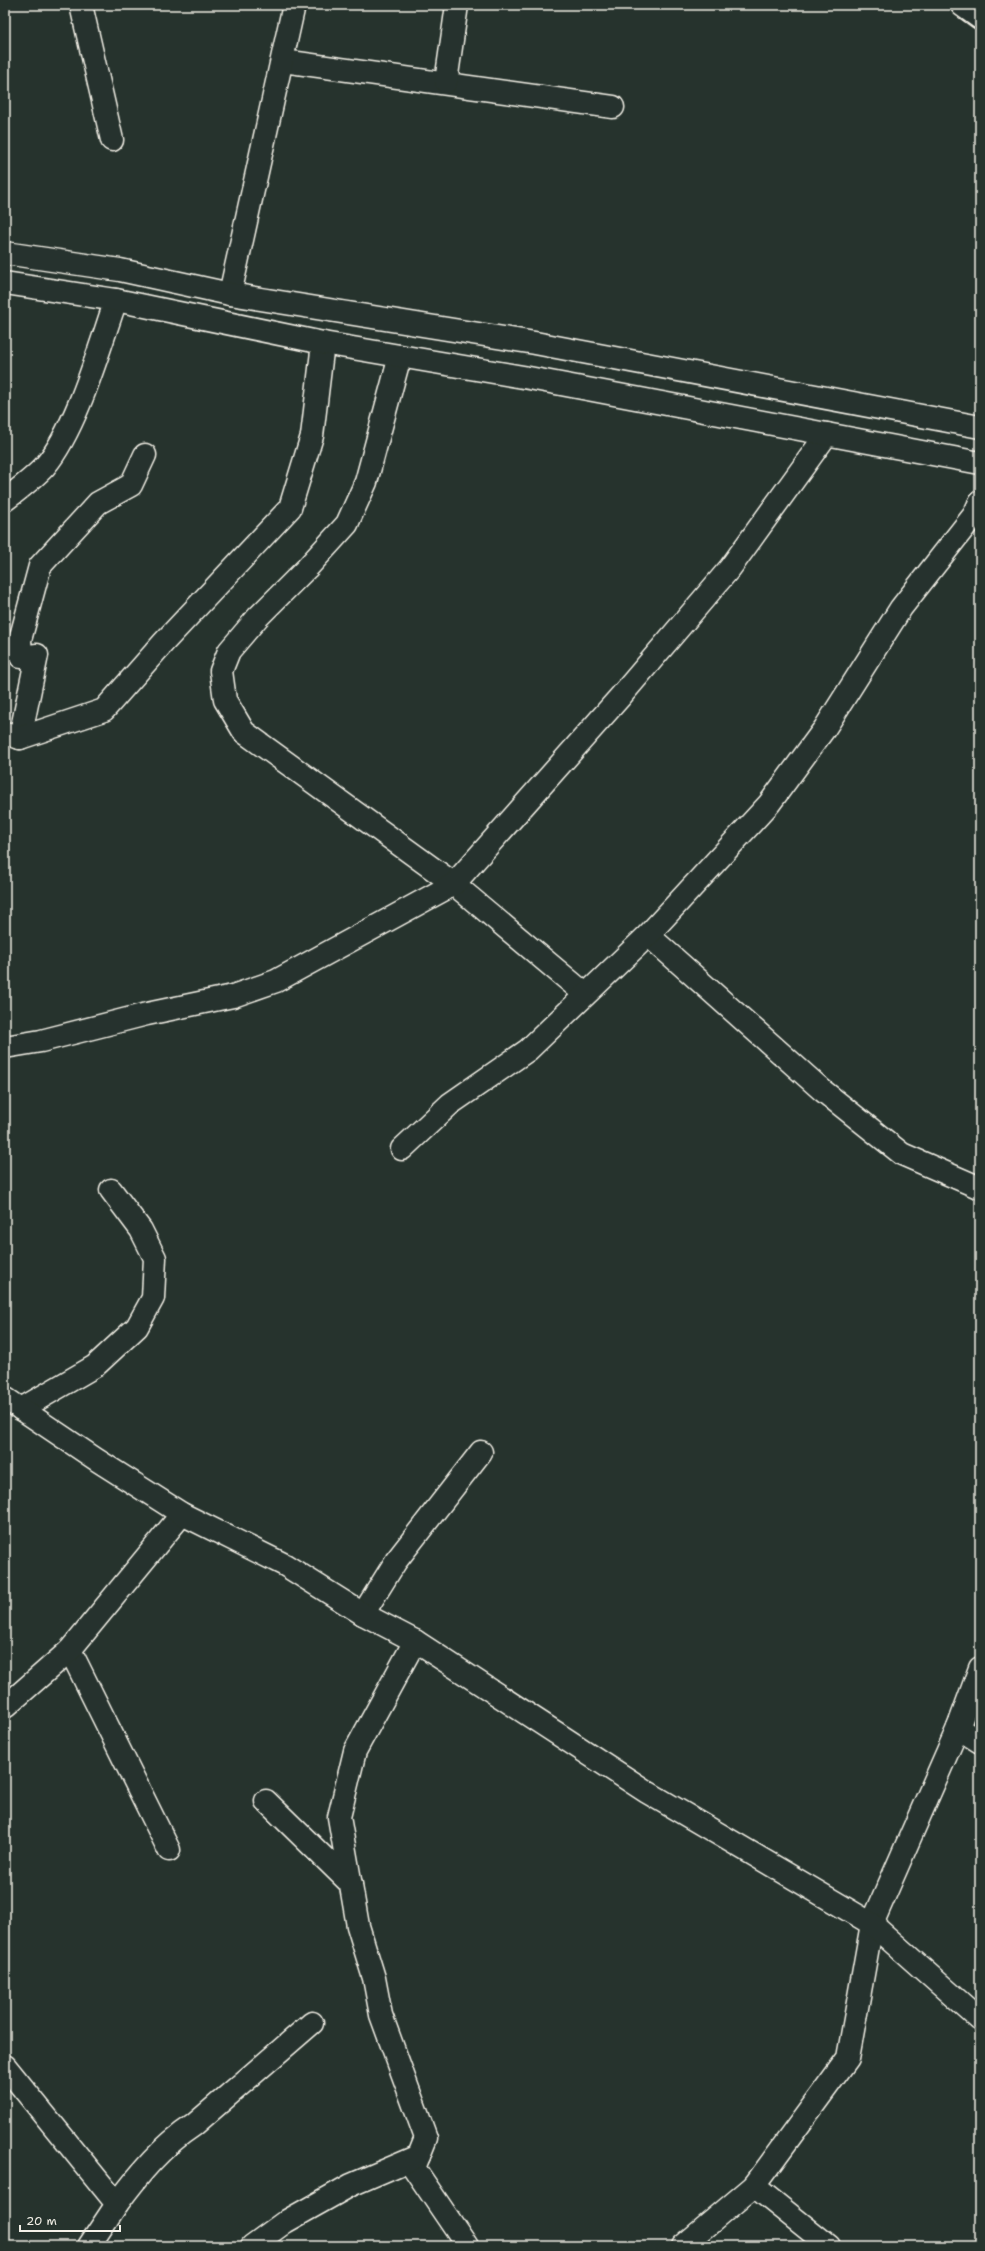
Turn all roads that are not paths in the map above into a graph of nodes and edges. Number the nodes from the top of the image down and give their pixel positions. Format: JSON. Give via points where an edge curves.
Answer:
{"nodes":[{"id":1,"x":81,"y":5,"type":"edge"},
{"id":2,"x":294,"y":5,"type":"edge"},
{"id":3,"x":457,"y":5,"type":"edge"},
{"id":4,"x":962,"y":5,"type":"edge"},
{"id":5,"x":980,"y":18,"type":"edge"},
{"id":6,"x":283,"y":61,"type":"junction"},
{"id":7,"x":446,"y":82,"type":"junction"},
{"id":8,"x":613,"y":107,"type":"dead end"},
{"id":9,"x":112,"y":140,"type":"dead end"},
{"id":10,"x":5,"y":253,"type":"edge"},
{"id":11,"x":5,"y":283,"type":"edge"},
{"id":12,"x":230,"y":294,"type":"junction"},
{"id":13,"x":116,"y":300,"type":"junction"},
{"id":14,"x":323,"y":343,"type":"junction"},
{"id":15,"x":400,"y":356,"type":"junction"},
{"id":16,"x":980,"y":427,"type":"edge"},
{"id":17,"x":827,"y":434,"type":"junction"},
{"id":18,"x":145,"y":455,"type":"dead end"},
{"id":19,"x":980,"y":463,"type":"edge"},
{"id":20,"x":5,"y":500,"type":"edge"},
{"id":21,"x":980,"y":502,"type":"edge"},
{"id":22,"x":13,"y":735,"type":"edge"},
{"id":23,"x":454,"y":884,"type":"junction"},
{"id":24,"x":648,"y":935,"type":"junction"},
{"id":25,"x":585,"y":994,"type":"junction"},
{"id":26,"x":5,"y":1047,"type":"edge"},
{"id":27,"x":402,"y":1148,"type":"dead end"},
{"id":28,"x":978,"y":1187,"type":"dead end"},
{"id":29,"x":111,"y":1190,"type":"dead end"},
{"id":30,"x":13,"y":1404,"type":"edge"},
{"id":31,"x":481,"y":1452,"type":"dead end"},
{"id":32,"x":182,"y":1514,"type":"junction"},
{"id":33,"x":363,"y":1614,"type":"junction"},
{"id":34,"x":415,"y":1641,"type":"junction"},
{"id":35,"x":70,"y":1650,"type":"junction"},
{"id":36,"x":978,"y":1682,"type":"edge"},
{"id":37,"x":5,"y":1707,"type":"edge"},
{"id":38,"x":958,"y":1728,"type":"junction"},
{"id":39,"x":980,"y":1742,"type":"edge"},
{"id":40,"x":266,"y":1801,"type":"dead end"},
{"id":41,"x":170,"y":1850,"type":"dead end"},
{"id":42,"x":351,"y":1884,"type":"junction"},
{"id":43,"x":872,"y":1924,"type":"junction"},
{"id":44,"x":980,"y":2020,"type":"edge"},
{"id":45,"x":312,"y":2023,"type":"dead end"},
{"id":46,"x":5,"y":2066,"type":"edge"},
{"id":47,"x":419,"y":2156,"type":"junction"},
{"id":48,"x":754,"y":2186,"type":"junction"},
{"id":49,"x":117,"y":2204,"type":"junction"},
{"id":50,"x":89,"y":2246,"type":"edge"},
{"id":51,"x":252,"y":2246,"type":"edge"},
{"id":52,"x":467,"y":2246,"type":"edge"},
{"id":53,"x":683,"y":2246,"type":"edge"},
{"id":54,"x":829,"y":2246,"type":"edge"}],
"edges":[{"from":1,"to":9,"type":"street"},
{"from":2,"to":6,"type":"street"},
{"from":3,"to":7,"type":"street"},
{"from":4,"to":5,"type":"street"},
{"from":6,"to":7,"type":"street"},
{"from":6,"to":12,"type":"street"},
{"from":7,"to":8,"type":"street"},
{"from":10,"to":12,"type":"street","via":[[120,270]]},
{"from":11,"to":13,"type":"street"},
{"from":12,"to":16,"type":"street","via":[[536,343]]},
{"from":13,"to":14,"type":"street"},
{"from":13,"to":20,"type":"street","via":[[65,433],[44,466]]},
{"from":14,"to":15,"type":"street"},
{"from":14,"to":22,"type":"street","via":[[312,436],[290,508],[104,710]]},
{"from":15,"to":17,"type":"street"},
{"from":15,"to":23,"type":"street","via":[[366,482],[347,524],[229,651],[220,671],[225,700],[244,732]]},
{"from":17,"to":19,"type":"street"},
{"from":17,"to":23,"type":"street","via":[[730,568],[620,698]]},
{"from":18,"to":22,"type":"street","via":[[131,485],[98,503],[40,566],[20,640],[21,656],[37,655]]},
{"from":21,"to":24,"type":"street","via":[[974,515],[901,608],[825,728],[769,804]]},
{"from":23,"to":25,"type":"street"},
{"from":23,"to":26,"type":"street","via":[[276,981],[233,996],[147,1014],[41,1041]]},
{"from":24,"to":25,"type":"street"},
{"from":24,"to":28,"type":"street","via":[[822,1090],[902,1154]]},
{"from":25,"to":27,"type":"street","via":[[528,1050],[450,1104]]},
{"from":29,"to":30,"type":"street","via":[[141,1230],[155,1258],[152,1298],[137,1327],[95,1366]]},
{"from":30,"to":32,"type":"street"},
{"from":31,"to":33,"type":"street","via":[[396,1560]]},
{"from":32,"to":33,"type":"street","via":[[285,1565]]},
{"from":32,"to":35,"type":"street"},
{"from":33,"to":34,"type":"street"},
{"from":34,"to":42,"type":"street","via":[[355,1751],[339,1817]]},
{"from":34,"to":43,"type":"street","via":[[647,1792]]},
{"from":35,"to":37,"type":"street"},
{"from":35,"to":41,"type":"street"},
{"from":36,"to":38,"type":"street"},
{"from":38,"to":39,"type":"street"},
{"from":38,"to":43,"type":"street"},
{"from":40,"to":42,"type":"street"},
{"from":42,"to":47,"type":"street","via":[[358,1926],[374,1978],[381,2015],[426,2138]]},
{"from":43,"to":44,"type":"street"},
{"from":43,"to":48,"type":"street","via":[[848,2058]]},
{"from":45,"to":49,"type":"street","via":[[194,2125],[173,2139],[142,2170]]},
{"from":46,"to":49,"type":"street"},
{"from":47,"to":51,"type":"street","via":[[351,2185],[285,2222]]},
{"from":47,"to":52,"type":"street","via":[[414,2168]]},
{"from":48,"to":53,"type":"street"},
{"from":48,"to":54,"type":"street"},
{"from":49,"to":50,"type":"street"}]}
